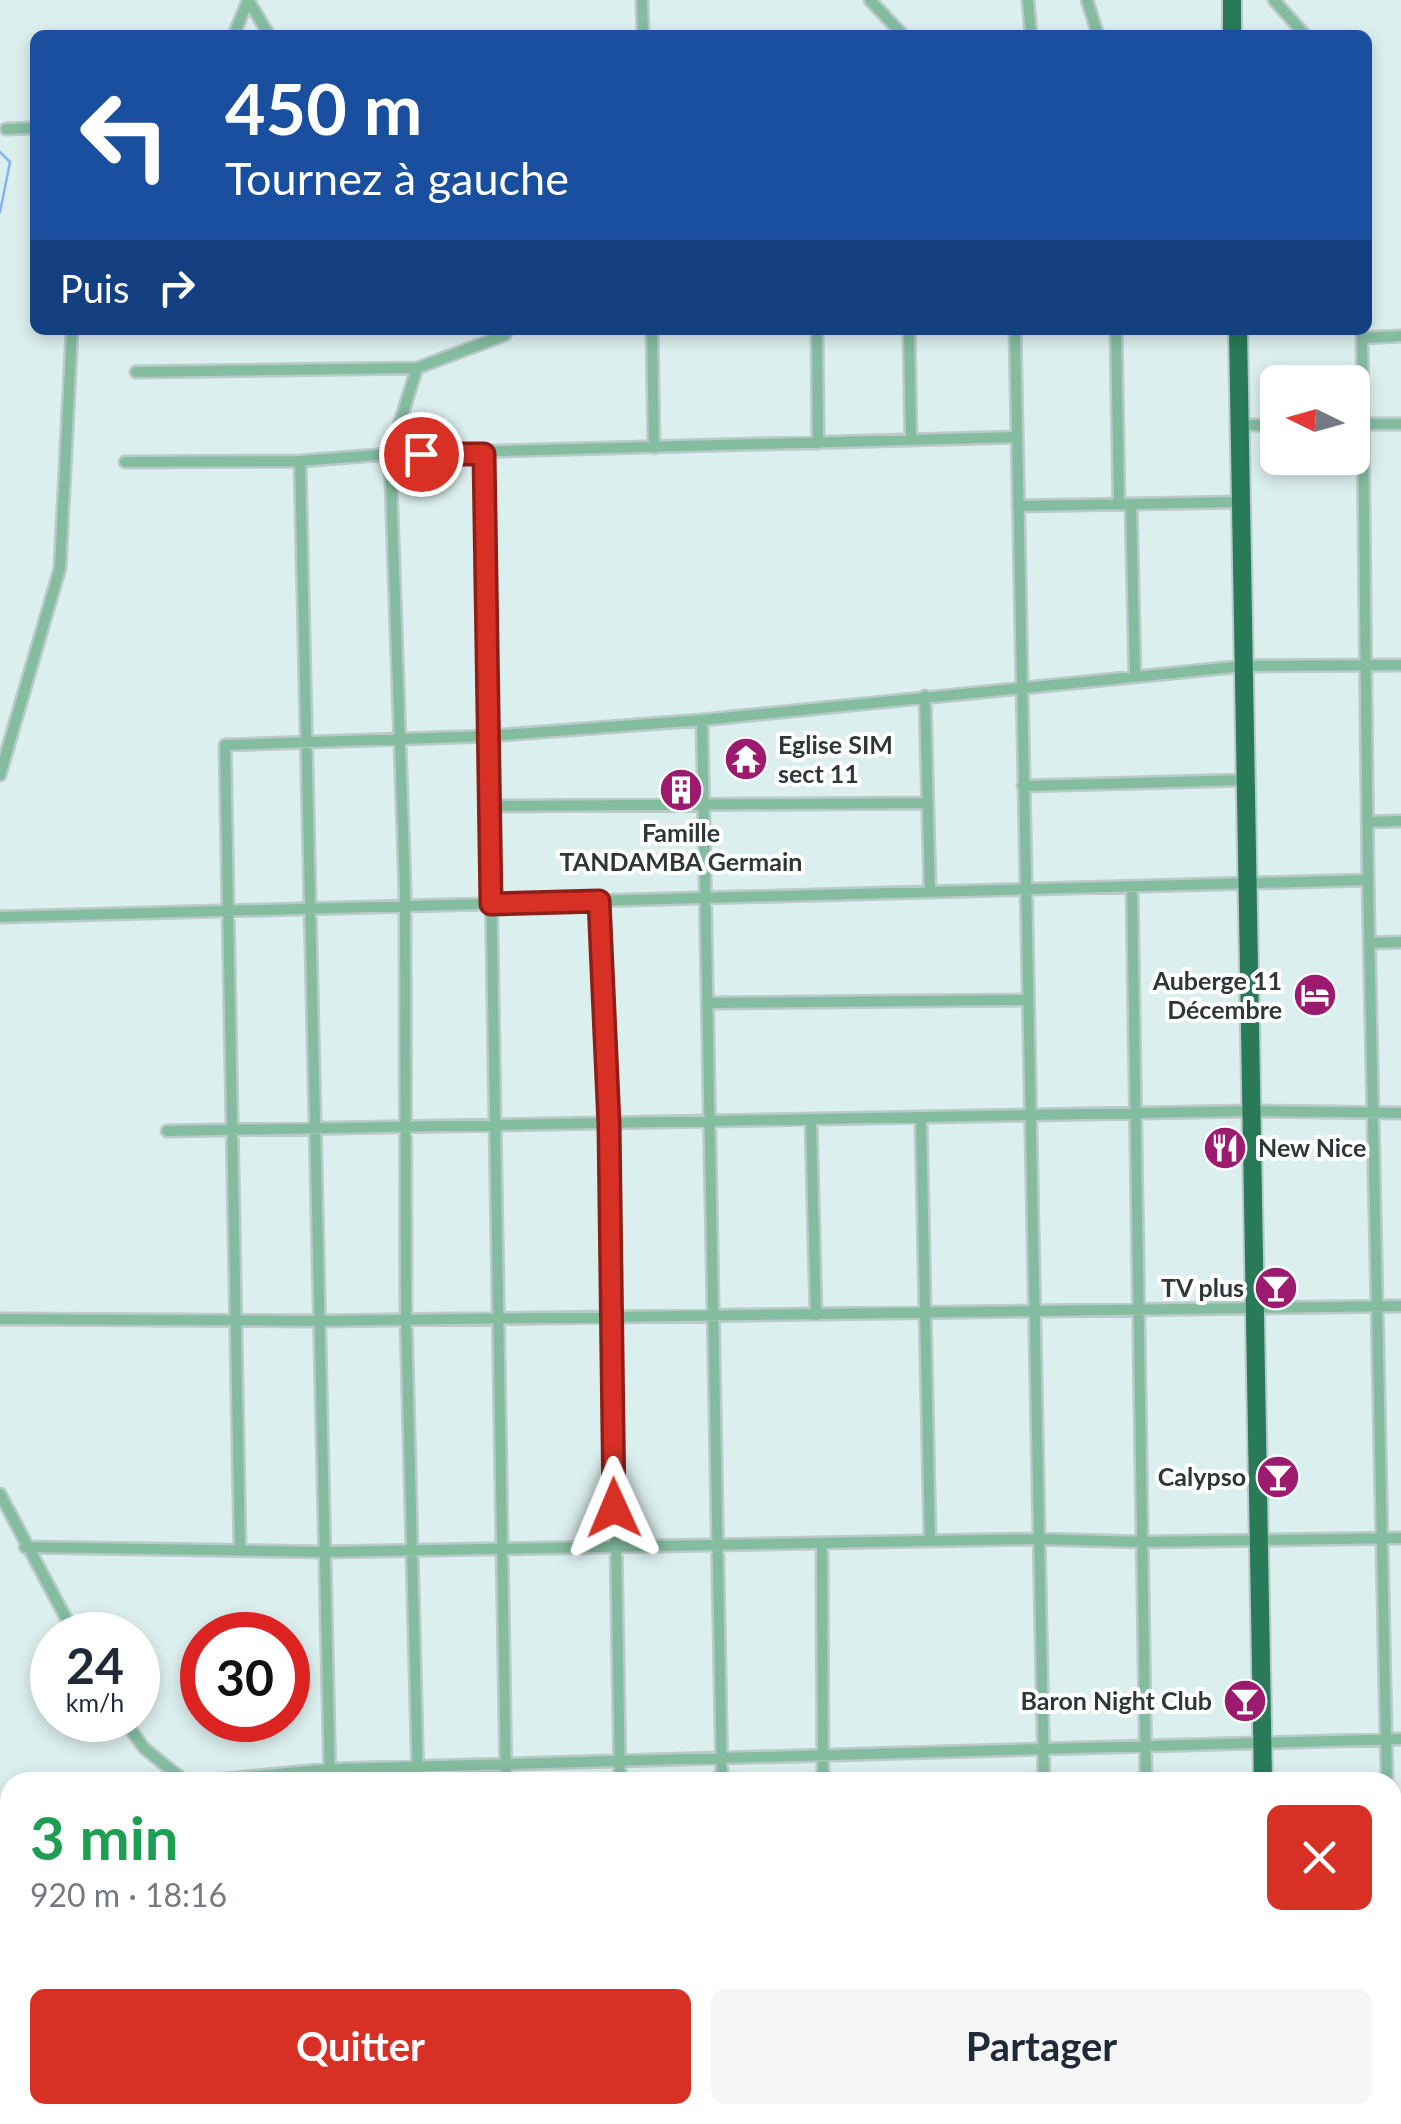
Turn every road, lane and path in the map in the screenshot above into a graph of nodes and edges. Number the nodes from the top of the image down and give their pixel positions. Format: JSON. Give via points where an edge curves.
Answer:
{"nodes":[{"id":1,"x":248,"y":0,"type":"edge"},
{"id":2,"x":642,"y":0,"type":"edge"},
{"id":3,"x":870,"y":0,"type":"edge"},
{"id":4,"x":1028,"y":0,"type":"edge"},
{"id":5,"x":1086,"y":0,"type":"edge"},
{"id":6,"x":1232,"y":0,"type":"edge"},
{"id":7,"x":1274,"y":0,"type":"edge"},
{"id":8,"x":236,"y":30,"type":"edge"},
{"id":9,"x":266,"y":30,"type":"edge"},
{"id":10,"x":643,"y":30,"type":"edge"},
{"id":11,"x":899,"y":30,"type":"edge"},
{"id":12,"x":1031,"y":30,"type":"edge"},
{"id":13,"x":1096,"y":30,"type":"edge"},
{"id":14,"x":1232,"y":30,"type":"edge"},
{"id":15,"x":1301,"y":30,"type":"edge"},
{"id":16,"x":30,"y":128,"type":"edge"},
{"id":17,"x":6,"y":129,"type":"dead end"},
{"id":18,"x":72,"y":335,"type":"edge"},
{"id":19,"x":504,"y":335,"type":"edge"},
{"id":20,"x":652,"y":335,"type":"edge"},
{"id":21,"x":817,"y":335,"type":"edge"},
{"id":22,"x":909,"y":335,"type":"edge"},
{"id":23,"x":1015,"y":335,"type":"edge"},
{"id":24,"x":1116,"y":335,"type":"edge"},
{"id":25,"x":1238,"y":335,"type":"edge"},
{"id":26,"x":1362,"y":335,"type":"edge"},
{"id":27,"x":1372,"y":335,"type":"edge"},
{"id":28,"x":1401,"y":336,"type":"edge"},
{"id":29,"x":1360,"y":365,"type":"edge"},
{"id":30,"x":417,"y":368,"type":"junction"},
{"id":31,"x":136,"y":372,"type":"dead end"},
{"id":32,"x":1370,"y":424,"type":"edge"},
{"id":33,"x":1401,"y":424,"type":"edge"},
{"id":34,"x":1239,"y":425,"type":"junction"},
{"id":35,"x":1260,"y":425,"type":"edge"},
{"id":36,"x":1017,"y":437,"type":"junction"},
{"id":37,"x":911,"y":440,"type":"junction"},
{"id":38,"x":818,"y":443,"type":"junction"},
{"id":39,"x":654,"y":448,"type":"junction"},
{"id":40,"x":390,"y":454,"type":"junction"},
{"id":41,"x":484,"y":454,"type":"junction"},
{"id":42,"x":300,"y":461,"type":"junction"},
{"id":43,"x":125,"y":462,"type":"dead end"},
{"id":44,"x":1358,"y":475,"type":"edge"},
{"id":45,"x":1240,"y":502,"type":"junction"},
{"id":46,"x":1125,"y":504,"type":"junction"},
{"id":47,"x":1018,"y":506,"type":"junction"},
{"id":48,"x":1401,"y":665,"type":"edge"},
{"id":49,"x":1244,"y":666,"type":"junction"},
{"id":50,"x":1364,"y":666,"type":"junction"},
{"id":51,"x":1135,"y":676,"type":"junction"},
{"id":52,"x":1021,"y":686,"type":"junction"},
{"id":53,"x":925,"y":696,"type":"junction"},
{"id":54,"x":702,"y":720,"type":"junction"},
{"id":55,"x":488,"y":736,"type":"junction"},
{"id":56,"x":399,"y":740,"type":"junction"},
{"id":57,"x":306,"y":742,"type":"junction"},
{"id":58,"x":0,"y":775,"type":"edge"},
{"id":59,"x":1246,"y":780,"type":"junction"},
{"id":60,"x":1022,"y":786,"type":"junction"},
{"id":61,"x":928,"y":803,"type":"junction"},
{"id":62,"x":704,"y":804,"type":"junction"},
{"id":63,"x":490,"y":806,"type":"junction"},
{"id":64,"x":1401,"y":821,"type":"edge"},
{"id":65,"x":1367,"y":822,"type":"junction"},
{"id":66,"x":1368,"y":880,"type":"junction"},
{"id":67,"x":1247,"y":884,"type":"junction"},
{"id":68,"x":1132,"y":887,"type":"junction"},
{"id":69,"x":1024,"y":890,"type":"junction"},
{"id":70,"x":930,"y":892,"type":"junction"},
{"id":71,"x":705,"y":898,"type":"junction"},
{"id":72,"x":599,"y":901,"type":"junction"},
{"id":73,"x":491,"y":904,"type":"junction"},
{"id":74,"x":405,"y":906,"type":"junction"},
{"id":75,"x":310,"y":908,"type":"junction"},
{"id":76,"x":230,"y":911,"type":"junction"},
{"id":77,"x":0,"y":917,"type":"edge"},
{"id":78,"x":1369,"y":942,"type":"junction"},
{"id":79,"x":1401,"y":942,"type":"edge"},
{"id":80,"x":1026,"y":1000,"type":"junction"},
{"id":81,"x":707,"y":1003,"type":"junction"},
{"id":82,"x":1250,"y":1112,"type":"junction"},
{"id":83,"x":1401,"y":1113,"type":"edge"},
{"id":84,"x":1372,"y":1114,"type":"junction"},
{"id":85,"x":1134,"y":1117,"type":"junction"},
{"id":86,"x":1028,"y":1118,"type":"junction"},
{"id":87,"x":920,"y":1120,"type":"junction"},
{"id":88,"x":811,"y":1122,"type":"junction"},
{"id":89,"x":709,"y":1123,"type":"junction"},
{"id":90,"x":609,"y":1124,"type":"junction"},
{"id":91,"x":496,"y":1126,"type":"junction"},
{"id":92,"x":408,"y":1127,"type":"junction"},
{"id":93,"x":315,"y":1128,"type":"junction"},
{"id":94,"x":167,"y":1130,"type":"dead end"},
{"id":95,"x":234,"y":1130,"type":"junction"},
{"id":96,"x":1401,"y":1306,"type":"edge"},
{"id":97,"x":1376,"y":1307,"type":"junction"},
{"id":98,"x":1257,"y":1308,"type":"junction"},
{"id":99,"x":1137,"y":1310,"type":"junction"},
{"id":100,"x":1032,"y":1312,"type":"junction"},
{"id":101,"x":928,"y":1313,"type":"junction"},
{"id":102,"x":816,"y":1315,"type":"junction"},
{"id":103,"x":714,"y":1316,"type":"junction"},
{"id":104,"x":0,"y":1318,"type":"edge"},
{"id":105,"x":406,"y":1318,"type":"junction"},
{"id":106,"x":610,"y":1318,"type":"junction"},
{"id":107,"x":236,"y":1320,"type":"junction"},
{"id":108,"x":498,"y":1320,"type":"junction"},
{"id":109,"x":319,"y":1322,"type":"junction"},
{"id":110,"x":0,"y":1494,"type":"edge"},
{"id":111,"x":1037,"y":1538,"type":"junction"},
{"id":112,"x":1382,"y":1538,"type":"junction"},
{"id":113,"x":1401,"y":1538,"type":"edge"},
{"id":114,"x":930,"y":1540,"type":"junction"},
{"id":115,"x":1260,"y":1541,"type":"junction"},
{"id":116,"x":822,"y":1542,"type":"junction"},
{"id":117,"x":1142,"y":1542,"type":"junction"},
{"id":118,"x":715,"y":1545,"type":"junction"},
{"id":119,"x":615,"y":1546,"type":"junction"},
{"id":120,"x":25,"y":1547,"type":"junction"},
{"id":121,"x":502,"y":1549,"type":"junction"},
{"id":122,"x":240,"y":1550,"type":"junction"},
{"id":123,"x":414,"y":1550,"type":"junction"},
{"id":124,"x":325,"y":1552,"type":"junction"},
{"id":125,"x":63,"y":1612,"type":"edge"},
{"id":126,"x":1386,"y":1739,"type":"junction"},
{"id":127,"x":1401,"y":1739,"type":"edge"},
{"id":128,"x":140,"y":1742,"type":"edge"},
{"id":129,"x":1262,"y":1744,"type":"junction"},
{"id":130,"x":1145,"y":1746,"type":"junction"},
{"id":131,"x":1043,"y":1749,"type":"junction"},
{"id":132,"x":823,"y":1755,"type":"junction"},
{"id":133,"x":722,"y":1758,"type":"junction"},
{"id":134,"x":620,"y":1760,"type":"junction"},
{"id":135,"x":506,"y":1764,"type":"junction"},
{"id":136,"x":418,"y":1766,"type":"junction"},
{"id":137,"x":330,"y":1769,"type":"junction"},
{"id":138,"x":174,"y":1772,"type":"edge"},
{"id":139,"x":299,"y":1772,"type":"edge"},
{"id":140,"x":418,"y":1772,"type":"edge"},
{"id":141,"x":506,"y":1772,"type":"edge"},
{"id":142,"x":620,"y":1772,"type":"edge"},
{"id":143,"x":722,"y":1772,"type":"edge"},
{"id":144,"x":824,"y":1772,"type":"edge"},
{"id":145,"x":1044,"y":1772,"type":"edge"},
{"id":146,"x":1146,"y":1772,"type":"edge"},
{"id":147,"x":1263,"y":1772,"type":"edge"},
{"id":148,"x":1387,"y":1772,"type":"edge"}],
"edges":[{"from":1,"to":8,"type":"street"},
{"from":1,"to":9,"type":"street"},
{"from":2,"to":10,"type":"street"},
{"from":3,"to":11,"type":"street"},
{"from":4,"to":12,"type":"street"},
{"from":5,"to":13,"type":"street"},
{"from":6,"to":14,"type":"highway"},
{"from":7,"to":15,"type":"street"},
{"from":16,"to":17,"type":"street"},
{"from":18,"to":58,"type":"street","via":[[60,568]]},
{"from":19,"to":30,"type":"street"},
{"from":20,"to":39,"type":"street"},
{"from":21,"to":38,"type":"street"},
{"from":22,"to":37,"type":"street"},
{"from":23,"to":36,"type":"street"},
{"from":24,"to":46,"type":"street"},
{"from":25,"to":34,"type":"highway"},
{"from":26,"to":29,"type":"street"},
{"from":27,"to":28,"type":"street"},
{"from":30,"to":31,"type":"street"},
{"from":30,"to":40,"type":"street"},
{"from":32,"to":33,"type":"street"},
{"from":34,"to":35,"type":"street"},
{"from":34,"to":45,"type":"highway"},
{"from":36,"to":37,"type":"street"},
{"from":36,"to":47,"type":"street"},
{"from":37,"to":38,"type":"street"},
{"from":38,"to":39,"type":"street"},
{"from":39,"to":41,"type":"street"},
{"from":40,"to":41,"type":"street"},
{"from":40,"to":42,"type":"street"},
{"from":40,"to":56,"type":"street"},
{"from":41,"to":55,"type":"street"},
{"from":42,"to":43,"type":"street"},
{"from":42,"to":57,"type":"street"},
{"from":44,"to":50,"type":"street"},
{"from":45,"to":46,"type":"street"},
{"from":45,"to":49,"type":"highway"},
{"from":46,"to":47,"type":"street"},
{"from":46,"to":51,"type":"street"},
{"from":47,"to":52,"type":"street"},
{"from":48,"to":50,"type":"street"},
{"from":49,"to":50,"type":"street"},
{"from":49,"to":51,"type":"street"},
{"from":49,"to":59,"type":"highway"},
{"from":50,"to":65,"type":"street"},
{"from":51,"to":52,"type":"street"},
{"from":52,"to":53,"type":"street"},
{"from":52,"to":60,"type":"street"},
{"from":53,"to":54,"type":"street"},
{"from":53,"to":61,"type":"street"},
{"from":54,"to":55,"type":"street"},
{"from":54,"to":62,"type":"street"},
{"from":55,"to":56,"type":"street"},
{"from":55,"to":63,"type":"street"},
{"from":56,"to":57,"type":"street"},
{"from":56,"to":74,"type":"street"},
{"from":57,"to":75,"type":"street"},
{"from":57,"to":76,"type":"street","via":[[225,745]]},
{"from":59,"to":60,"type":"street"},
{"from":59,"to":67,"type":"highway"},
{"from":60,"to":69,"type":"street"},
{"from":61,"to":62,"type":"street"},
{"from":61,"to":70,"type":"street"},
{"from":62,"to":63,"type":"street"},
{"from":62,"to":71,"type":"street"},
{"from":63,"to":73,"type":"street"},
{"from":64,"to":65,"type":"street"},
{"from":65,"to":66,"type":"street"},
{"from":66,"to":67,"type":"street"},
{"from":66,"to":78,"type":"street"},
{"from":67,"to":68,"type":"street"},
{"from":67,"to":82,"type":"highway"},
{"from":68,"to":69,"type":"street"},
{"from":68,"to":85,"type":"street"},
{"from":69,"to":70,"type":"street"},
{"from":69,"to":80,"type":"street"},
{"from":70,"to":71,"type":"street"},
{"from":71,"to":72,"type":"street"},
{"from":71,"to":81,"type":"street"},
{"from":72,"to":73,"type":"street"},
{"from":72,"to":90,"type":"street"},
{"from":73,"to":74,"type":"street"},
{"from":73,"to":91,"type":"street"},
{"from":74,"to":75,"type":"street"},
{"from":74,"to":92,"type":"street"},
{"from":75,"to":76,"type":"street"},
{"from":75,"to":93,"type":"street"},
{"from":76,"to":77,"type":"street"},
{"from":76,"to":95,"type":"street"},
{"from":78,"to":79,"type":"street"},
{"from":78,"to":84,"type":"street"},
{"from":80,"to":81,"type":"street"},
{"from":80,"to":86,"type":"street"},
{"from":81,"to":89,"type":"street"},
{"from":82,"to":84,"type":"street"},
{"from":82,"to":85,"type":"street"},
{"from":82,"to":98,"type":"highway"},
{"from":83,"to":84,"type":"street"},
{"from":84,"to":97,"type":"street"},
{"from":85,"to":86,"type":"street"},
{"from":85,"to":99,"type":"street"},
{"from":86,"to":87,"type":"street"},
{"from":86,"to":100,"type":"street"},
{"from":87,"to":88,"type":"street"},
{"from":87,"to":101,"type":"street"},
{"from":88,"to":89,"type":"street"},
{"from":88,"to":102,"type":"street"},
{"from":89,"to":90,"type":"street"},
{"from":89,"to":103,"type":"street"},
{"from":90,"to":91,"type":"street"},
{"from":90,"to":106,"type":"street"},
{"from":91,"to":92,"type":"street"},
{"from":91,"to":108,"type":"street"},
{"from":92,"to":93,"type":"street"},
{"from":92,"to":105,"type":"street"},
{"from":93,"to":95,"type":"street"},
{"from":93,"to":109,"type":"street"},
{"from":94,"to":95,"type":"street"},
{"from":95,"to":107,"type":"street"},
{"from":96,"to":97,"type":"street"},
{"from":97,"to":98,"type":"street"},
{"from":97,"to":112,"type":"street"},
{"from":98,"to":99,"type":"street"},
{"from":98,"to":115,"type":"highway"},
{"from":99,"to":100,"type":"street"},
{"from":99,"to":117,"type":"street"},
{"from":100,"to":101,"type":"street"},
{"from":100,"to":111,"type":"street"},
{"from":101,"to":102,"type":"street"},
{"from":101,"to":114,"type":"street"},
{"from":102,"to":103,"type":"street"},
{"from":103,"to":106,"type":"street"},
{"from":103,"to":118,"type":"street"},
{"from":104,"to":107,"type":"street"},
{"from":105,"to":108,"type":"street"},
{"from":105,"to":109,"type":"street"},
{"from":105,"to":123,"type":"street"},
{"from":106,"to":108,"type":"street"},
{"from":106,"to":119,"type":"street"},
{"from":107,"to":109,"type":"street"},
{"from":107,"to":122,"type":"street"},
{"from":108,"to":121,"type":"street"},
{"from":109,"to":124,"type":"street"},
{"from":110,"to":120,"type":"street"},
{"from":111,"to":114,"type":"street"},
{"from":111,"to":117,"type":"street"},
{"from":111,"to":131,"type":"street"},
{"from":112,"to":113,"type":"street"},
{"from":112,"to":115,"type":"street"},
{"from":112,"to":126,"type":"street"},
{"from":114,"to":116,"type":"street"},
{"from":115,"to":117,"type":"street"},
{"from":115,"to":129,"type":"highway"},
{"from":116,"to":118,"type":"street"},
{"from":116,"to":132,"type":"street"},
{"from":117,"to":130,"type":"street"},
{"from":118,"to":119,"type":"street"},
{"from":118,"to":133,"type":"street"},
{"from":119,"to":121,"type":"street"},
{"from":119,"to":134,"type":"street"},
{"from":120,"to":122,"type":"street"},
{"from":120,"to":125,"type":"street"},
{"from":121,"to":123,"type":"street"},
{"from":121,"to":135,"type":"street"},
{"from":122,"to":124,"type":"street"},
{"from":123,"to":124,"type":"street"},
{"from":123,"to":136,"type":"street"},
{"from":124,"to":137,"type":"street"},
{"from":126,"to":127,"type":"street"},
{"from":126,"to":129,"type":"street"},
{"from":126,"to":148,"type":"street"},
{"from":128,"to":138,"type":"street"},
{"from":129,"to":130,"type":"street"},
{"from":129,"to":147,"type":"highway"},
{"from":130,"to":131,"type":"street"},
{"from":130,"to":146,"type":"street"},
{"from":131,"to":132,"type":"street"},
{"from":131,"to":145,"type":"street"},
{"from":132,"to":133,"type":"street"},
{"from":132,"to":144,"type":"street"},
{"from":133,"to":134,"type":"street"},
{"from":133,"to":143,"type":"street"},
{"from":134,"to":135,"type":"street"},
{"from":134,"to":142,"type":"street"},
{"from":135,"to":136,"type":"street"},
{"from":135,"to":141,"type":"street"},
{"from":136,"to":137,"type":"street"},
{"from":136,"to":140,"type":"street"},
{"from":137,"to":139,"type":"street"}]}
